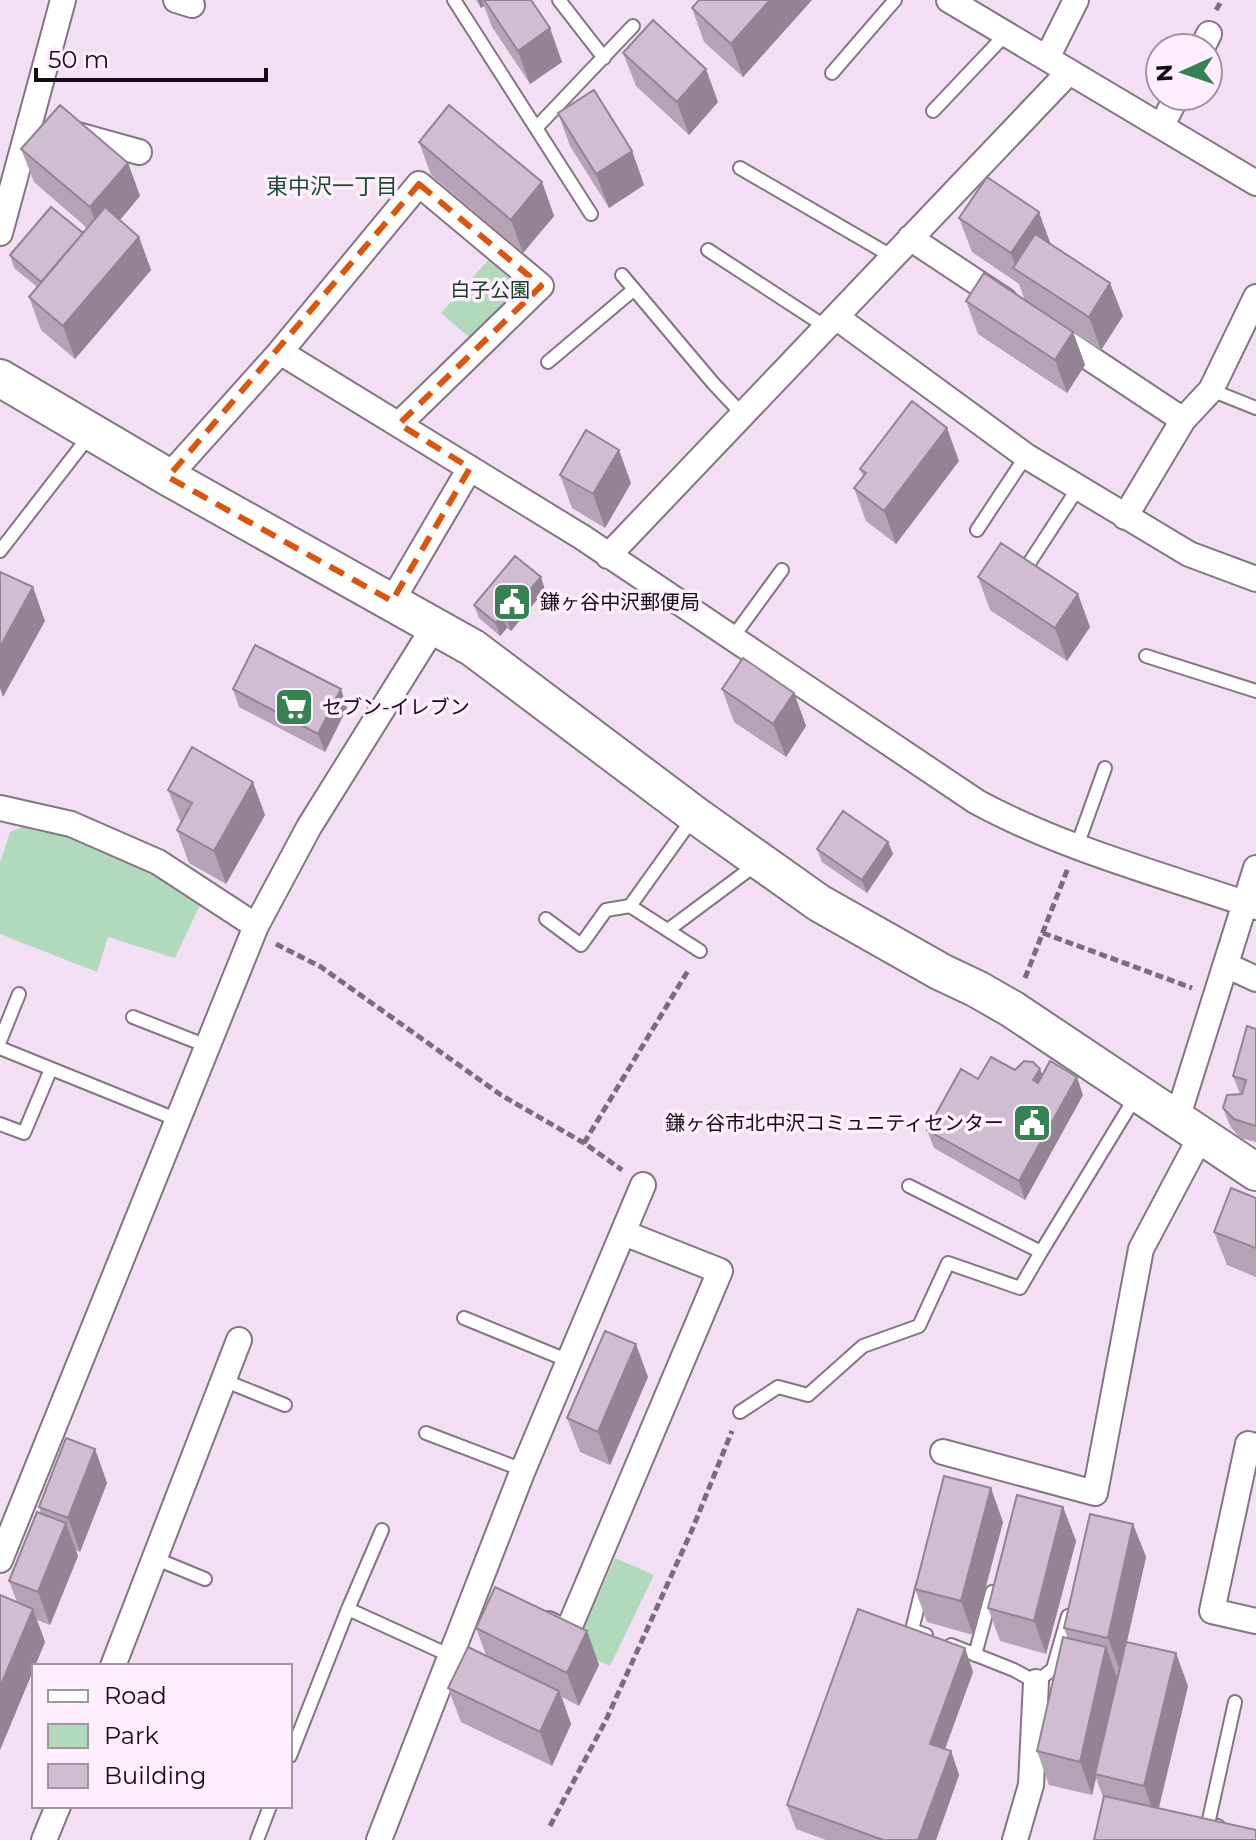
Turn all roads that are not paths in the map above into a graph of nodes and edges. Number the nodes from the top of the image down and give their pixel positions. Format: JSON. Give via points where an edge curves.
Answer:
{"nodes":[{"id":1,"x":63,"y":0,"type":"edge"},
{"id":2,"x":454,"y":0,"type":"edge"},
{"id":3,"x":559,"y":0,"type":"edge"},
{"id":4,"x":895,"y":0,"type":"edge"},
{"id":5,"x":949,"y":0,"type":"edge"},
{"id":6,"x":1076,"y":0,"type":"edge"},
{"id":7,"x":633,"y":26,"type":"dead end"},
{"id":8,"x":1006,"y":34,"type":"junction"},
{"id":9,"x":604,"y":58,"type":"junction"},
{"id":10,"x":1047,"y":58,"type":"junction"},
{"id":11,"x":1069,"y":72,"type":"junction"},
{"id":12,"x":832,"y":73,"type":"dead end"},
{"id":13,"x":933,"y":111,"type":"dead end"},
{"id":14,"x":1169,"y":112,"type":"edge"},
{"id":15,"x":29,"y":122,"type":"junction"},
{"id":16,"x":1162,"y":125,"type":"junction"},
{"id":17,"x":536,"y":128,"type":"junction"},
{"id":18,"x":139,"y":152,"type":"dead end"},
{"id":19,"x":740,"y":168,"type":"dead end"},
{"id":20,"x":1256,"y":183,"type":"edge"},
{"id":21,"x":591,"y":214,"type":"dead end"},
{"id":22,"x":0,"y":233,"type":"edge"},
{"id":23,"x":910,"y":238,"type":"junction"},
{"id":24,"x":708,"y":250,"type":"dead end"},
{"id":25,"x":893,"y":257,"type":"junction"},
{"id":26,"x":622,"y":275,"type":"dead end"},
{"id":27,"x":632,"y":291,"type":"junction"},
{"id":28,"x":1256,"y":297,"type":"edge"},
{"id":29,"x":831,"y":322,"type":"junction"},
{"id":30,"x":280,"y":352,"type":"junction"},
{"id":31,"x":548,"y":362,"type":"dead end"},
{"id":32,"x":0,"y":378,"type":"edge"},
{"id":33,"x":1211,"y":390,"type":"junction"},
{"id":34,"x":1256,"y":408,"type":"edge"},
{"id":35,"x":743,"y":415,"type":"junction"},
{"id":36,"x":1183,"y":420,"type":"junction"},
{"id":37,"x":399,"y":424,"type":"junction"},
{"id":38,"x":92,"y":433,"type":"junction"},
{"id":39,"x":1026,"y":456,"type":"junction"},
{"id":40,"x":470,"y":468,"type":"junction"},
{"id":41,"x":168,"y":477,"type":"junction"},
{"id":42,"x":1078,"y":488,"type":"junction"},
{"id":43,"x":1125,"y":517,"type":"junction"},
{"id":44,"x":977,"y":530,"type":"dead end"},
{"id":45,"x":0,"y":551,"type":"edge"},
{"id":46,"x":608,"y":556,"type":"junction"},
{"id":47,"x":782,"y":570,"type":"dead end"},
{"id":48,"x":1024,"y":571,"type":"edge"},
{"id":49,"x":1256,"y":579,"type":"edge"},
{"id":50,"x":392,"y":601,"type":"junction"},
{"id":51,"x":435,"y":625,"type":"junction"},
{"id":52,"x":733,"y":637,"type":"junction"},
{"id":53,"x":1146,"y":656,"type":"dead end"},
{"id":54,"x":1256,"y":691,"type":"edge"},
{"id":55,"x":1105,"y":768,"type":"dead end"},
{"id":56,"x":0,"y":808,"type":"edge"},
{"id":57,"x":695,"y":815,"type":"junction"},
{"id":58,"x":1077,"y":846,"type":"junction"},
{"id":59,"x":760,"y":861,"type":"junction"},
{"id":60,"x":1256,"y":868,"type":"edge"},
{"id":61,"x":1251,"y":905,"type":"edge"},
{"id":62,"x":630,"y":906,"type":"junction"},
{"id":63,"x":546,"y":919,"type":"dead end"},
{"id":64,"x":256,"y":926,"type":"junction"},
{"id":65,"x":668,"y":930,"type":"junction"},
{"id":66,"x":700,"y":951,"type":"road end"},
{"id":67,"x":1226,"y":965,"type":"junction"},
{"id":68,"x":1256,"y":979,"type":"edge"},
{"id":69,"x":19,"y":994,"type":"dead end"},
{"id":70,"x":133,"y":1017,"type":"dead end"},
{"id":71,"x":0,"y":1041,"type":"edge"},
{"id":72,"x":207,"y":1046,"type":"junction"},
{"id":73,"x":0,"y":1048,"type":"edge"},
{"id":74,"x":51,"y":1069,"type":"junction"},
{"id":75,"x":1137,"y":1094,"type":"junction"},
{"id":76,"x":178,"y":1120,"type":"junction"},
{"id":77,"x":0,"y":1124,"type":"edge"},
{"id":78,"x":1189,"y":1127,"type":"junction"},
{"id":79,"x":1256,"y":1172,"type":"edge"},
{"id":80,"x":643,"y":1185,"type":"road end"},
{"id":81,"x":909,"y":1186,"type":"dead end"},
{"id":82,"x":624,"y":1233,"type":"junction"},
{"id":83,"x":1041,"y":1252,"type":"junction"},
{"id":84,"x":464,"y":1318,"type":"dead end"},
{"id":85,"x":239,"y":1340,"type":"dead end"},
{"id":86,"x":569,"y":1361,"type":"junction"},
{"id":87,"x":223,"y":1380,"type":"junction"},
{"id":88,"x":285,"y":1405,"type":"dead end"},
{"id":89,"x":740,"y":1412,"type":"road end"},
{"id":90,"x":426,"y":1433,"type":"dead end"},
{"id":91,"x":1256,"y":1446,"type":"edge"},
{"id":92,"x":943,"y":1452,"type":"dead end"},
{"id":93,"x":523,"y":1470,"type":"junction"},
{"id":94,"x":382,"y":1530,"type":"dead end"},
{"id":95,"x":154,"y":1558,"type":"junction"},
{"id":96,"x":0,"y":1560,"type":"edge"},
{"id":97,"x":925,"y":1574,"type":"edge"},
{"id":98,"x":996,"y":1578,"type":"edge"},
{"id":99,"x":205,"y":1579,"type":"dead end"},
{"id":100,"x":477,"y":1589,"type":"junction"},
{"id":101,"x":502,"y":1602,"type":"edge"},
{"id":102,"x":348,"y":1609,"type":"junction"},
{"id":103,"x":1070,"y":1610,"type":"edge"},
{"id":104,"x":528,"y":1614,"type":"edge"},
{"id":105,"x":1256,"y":1621,"type":"edge"},
{"id":106,"x":975,"y":1655,"type":"junction"},
{"id":107,"x":451,"y":1656,"type":"junction"},
{"id":108,"x":114,"y":1664,"type":"edge"},
{"id":109,"x":1036,"y":1682,"type":"junction"},
{"id":110,"x":1235,"y":1702,"type":"dead end"},
{"id":111,"x":292,"y":1751,"type":"edge"},
{"id":112,"x":57,"y":1808,"type":"edge"},
{"id":113,"x":269,"y":1808,"type":"edge"},
{"id":114,"x":1232,"y":1829,"type":"edge"},
{"id":115,"x":44,"y":1840,"type":"edge"},
{"id":116,"x":257,"y":1840,"type":"edge"},
{"id":117,"x":379,"y":1840,"type":"edge"},
{"id":118,"x":1015,"y":1840,"type":"edge"}],
"edges":[{"from":1,"to":15,"type":"street"},
{"from":2,"to":17,"type":"lane"},
{"from":3,"to":9,"type":"lane"},
{"from":4,"to":12,"type":"lane"},
{"from":5,"to":8,"type":"street"},
{"from":6,"to":10,"type":"street"},
{"from":7,"to":9,"type":"lane"},
{"from":8,"to":10,"type":"street"},
{"from":8,"to":13,"type":"lane"},
{"from":9,"to":17,"type":"lane"},
{"from":10,"to":11,"type":"street"},
{"from":11,"to":16,"type":"street"},
{"from":11,"to":23,"type":"street"},
{"from":14,"to":16,"type":"street"},
{"from":15,"to":18,"type":"street"},
{"from":15,"to":22,"type":"street"},
{"from":16,"to":20,"type":"street"},
{"from":17,"to":21,"type":"lane"},
{"from":19,"to":25,"type":"lane"},
{"from":23,"to":25,"type":"street"},
{"from":23,"to":36,"type":"street"},
{"from":24,"to":29,"type":"lane"},
{"from":25,"to":29,"type":"street"},
{"from":26,"to":27,"type":"lane"},
{"from":27,"to":31,"type":"lane"},
{"from":27,"to":35,"type":"lane"},
{"from":28,"to":33,"type":"street"},
{"from":29,"to":35,"type":"street"},
{"from":29,"to":39,"type":"street"},
{"from":30,"to":37,"type":"street"},
{"from":30,"to":37,"type":"street","via":[[419,184],[541,286]]},
{"from":30,"to":41,"type":"street"},
{"from":32,"to":38,"type":"street"},
{"from":33,"to":34,"type":"lane"},
{"from":33,"to":36,"type":"street"},
{"from":35,"to":46,"type":"street"},
{"from":36,"to":43,"type":"street"},
{"from":37,"to":40,"type":"street"},
{"from":38,"to":41,"type":"street"},
{"from":38,"to":45,"type":"lane"},
{"from":39,"to":42,"type":"street"},
{"from":39,"to":44,"type":"lane"},
{"from":40,"to":46,"type":"street"},
{"from":40,"to":50,"type":"street"},
{"from":41,"to":50,"type":"street"},
{"from":42,"to":43,"type":"street"},
{"from":42,"to":48,"type":"lane"},
{"from":43,"to":49,"type":"street","via":[[1189,554]]},
{"from":46,"to":52,"type":"street"},
{"from":47,"to":52,"type":"lane"},
{"from":50,"to":51,"type":"street"},
{"from":51,"to":57,"type":"street"},
{"from":51,"to":64,"type":"street","via":[[309,827]]},
{"from":52,"to":58,"type":"street","via":[[977,802]]},
{"from":53,"to":54,"type":"lane"},
{"from":55,"to":58,"type":"lane"},
{"from":56,"to":64,"type":"street","via":[[71,824],[158,862]]},
{"from":57,"to":59,"type":"street"},
{"from":57,"to":62,"type":"lane"},
{"from":58,"to":61,"type":"street"},
{"from":59,"to":65,"type":"lane"},
{"from":59,"to":75,"type":"street","via":[[819,903],[1012,1009]]},
{"from":60,"to":61,"type":"street"},
{"from":61,"to":67,"type":"street"},
{"from":62,"to":63,"type":"lane","via":[[606,910],[581,945]]},
{"from":62,"to":65,"type":"lane"},
{"from":64,"to":72,"type":"street"},
{"from":65,"to":66,"type":"lane"},
{"from":67,"to":68,"type":"street"},
{"from":67,"to":78,"type":"street"},
{"from":69,"to":71,"type":"lane"},
{"from":70,"to":72,"type":"lane"},
{"from":72,"to":76,"type":"street"},
{"from":73,"to":74,"type":"lane"},
{"from":74,"to":76,"type":"lane"},
{"from":74,"to":77,"type":"lane","via":[[24,1133]]},
{"from":75,"to":78,"type":"street"},
{"from":75,"to":83,"type":"lane"},
{"from":76,"to":96,"type":"street"},
{"from":78,"to":79,"type":"street"},
{"from":78,"to":92,"type":"street","via":[[1141,1249],[1095,1493]]},
{"from":80,"to":82,"type":"street"},
{"from":81,"to":83,"type":"lane"},
{"from":82,"to":86,"type":"street"},
{"from":82,"to":104,"type":"street","via":[[724,1262],[567,1633]]},
{"from":83,"to":89,"type":"lane","via":[[1020,1288],[948,1263],[919,1326],[863,1346],[808,1395],[778,1387]]},
{"from":84,"to":86,"type":"lane"},
{"from":85,"to":87,"type":"street"},
{"from":86,"to":93,"type":"street"},
{"from":87,"to":88,"type":"lane"},
{"from":87,"to":95,"type":"street"},
{"from":90,"to":93,"type":"lane"},
{"from":91,"to":105,"type":"street","via":[[1248,1444],[1212,1611]]},
{"from":93,"to":100,"type":"street"},
{"from":94,"to":102,"type":"lane"},
{"from":95,"to":99,"type":"lane"},
{"from":95,"to":108,"type":"street"},
{"from":97,"to":106,"type":"lane","via":[[912,1630]]},
{"from":98,"to":106,"type":"lane"},
{"from":100,"to":101,"type":"street"},
{"from":100,"to":107,"type":"street"},
{"from":102,"to":107,"type":"lane"},
{"from":102,"to":111,"type":"lane"},
{"from":103,"to":109,"type":"lane","via":[[1053,1669]]},
{"from":106,"to":109,"type":"lane"},
{"from":107,"to":117,"type":"street"},
{"from":109,"to":118,"type":"street","via":[[1031,1785]]},
{"from":110,"to":114,"type":"lane","via":[[1208,1824]]},
{"from":112,"to":115,"type":"street"},
{"from":113,"to":116,"type":"lane"}]}
